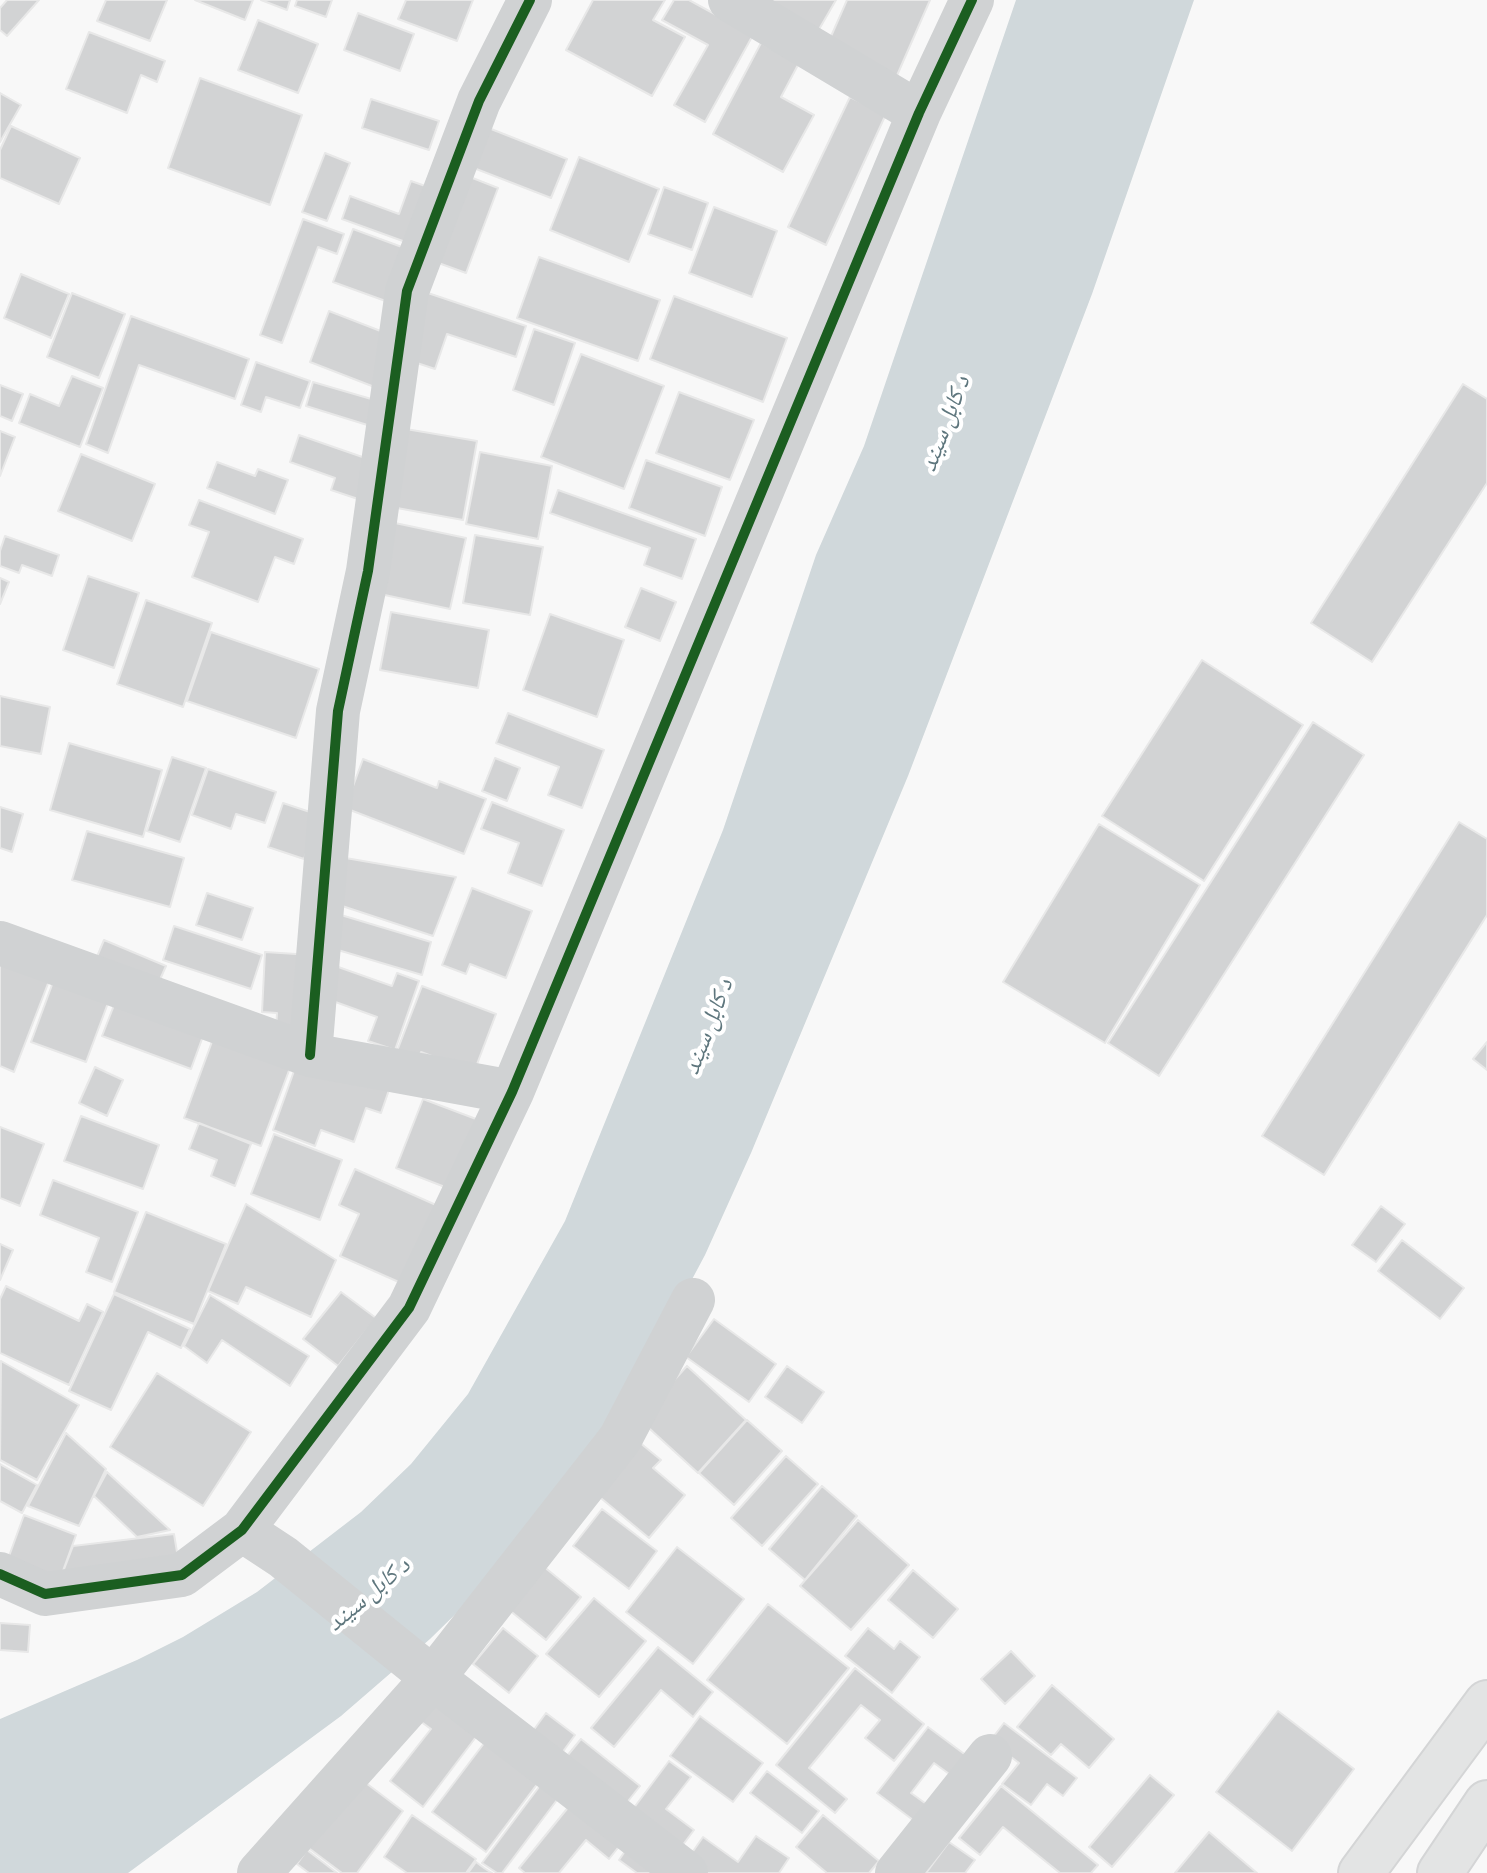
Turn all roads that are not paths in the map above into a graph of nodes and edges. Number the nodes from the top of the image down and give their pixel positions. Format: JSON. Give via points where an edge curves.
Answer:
{"nodes":[{"id":1,"x":530,"y":0,"type":"edge"},
{"id":2,"x":730,"y":0,"type":"edge"},
{"id":3,"x":972,"y":0,"type":"edge"},
{"id":4,"x":919,"y":113,"type":"junction"},
{"id":5,"x":0,"y":943,"type":"edge"},
{"id":6,"x":310,"y":1055,"type":"junction"},
{"id":7,"x":512,"y":1092,"type":"junction"},
{"id":8,"x":693,"y":1300,"type":"dead end"},
{"id":9,"x":242,"y":1530,"type":"junction"},
{"id":10,"x":0,"y":1574,"type":"edge"},
{"id":11,"x":426,"y":1672,"type":"junction"},
{"id":12,"x":1487,"y":1703,"type":"edge"},
{"id":13,"x":990,"y":1756,"type":"dead end"},
{"id":14,"x":1487,"y":1803,"type":"edge"},
{"id":15,"x":1372,"y":1859,"type":"edge"},
{"id":16,"x":259,"y":1873,"type":"edge"},
{"id":17,"x":686,"y":1873,"type":"edge"},
{"id":18,"x":897,"y":1873,"type":"edge"},
{"id":19,"x":1417,"y":1873,"type":"edge"},
{"id":20,"x":1440,"y":1873,"type":"edge"}],
"edges":[{"from":1,"to":6,"type":"street","via":[[479,101],[407,291],[368,571],[338,711]]},
{"from":2,"to":4,"type":"street"},
{"from":3,"to":4,"type":"street"},
{"from":4,"to":7,"type":"street"},
{"from":5,"to":6,"type":"street"},
{"from":6,"to":7,"type":"street"},
{"from":7,"to":9,"type":"street","via":[[409,1308]]},
{"from":8,"to":11,"type":"street","via":[[620,1439]]},
{"from":9,"to":10,"type":"street","via":[[182,1575],[45,1594]]},
{"from":9,"to":11,"type":"street"},
{"from":11,"to":16,"type":"street"},
{"from":11,"to":17,"type":"street"},
{"from":12,"to":15,"type":"main road"},
{"from":13,"to":18,"type":"street"},
{"from":14,"to":20,"type":"main road"},
{"from":15,"to":19,"type":"main road"}]}
